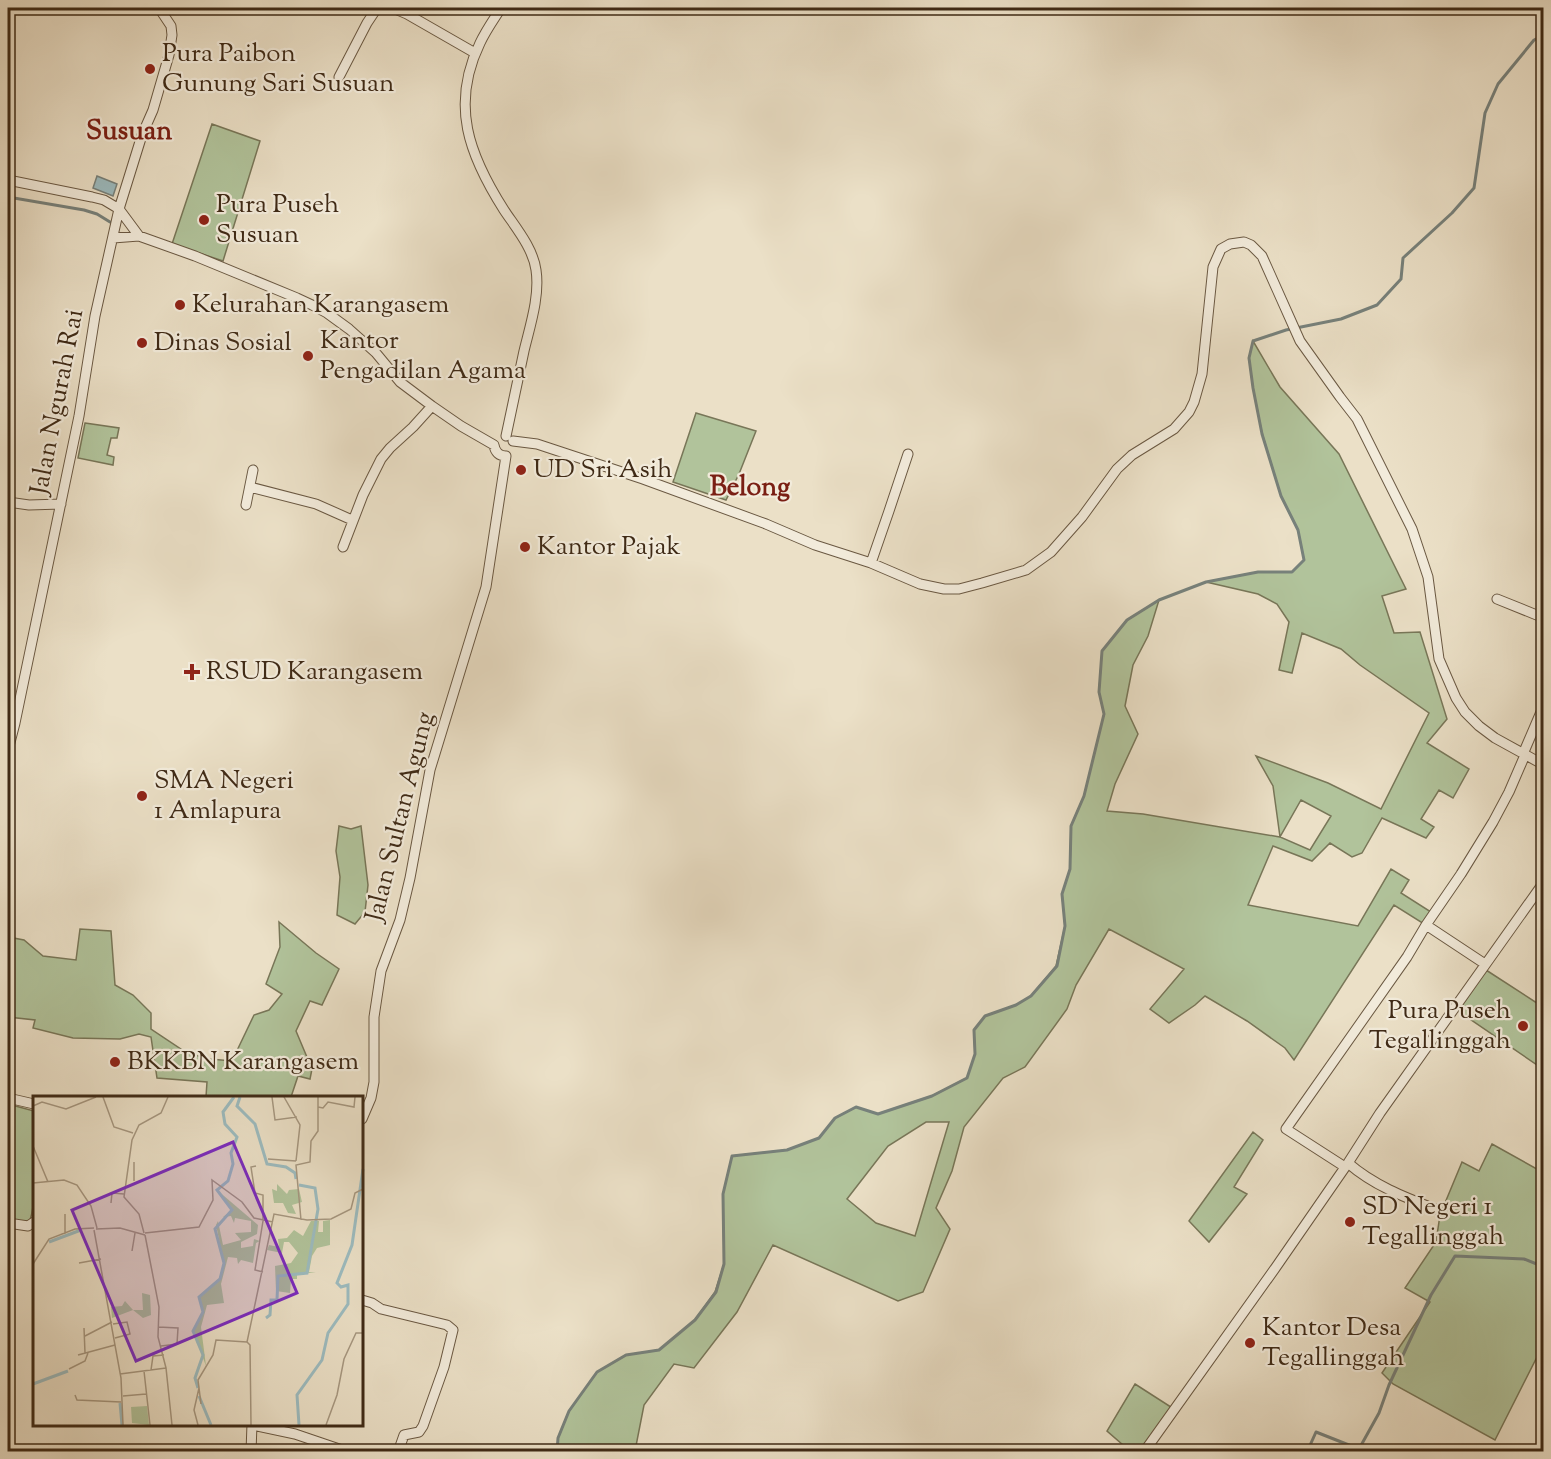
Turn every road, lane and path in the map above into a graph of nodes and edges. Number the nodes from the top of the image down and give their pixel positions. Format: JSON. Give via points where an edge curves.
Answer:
{"nodes":[{"id":1,"x":159,"y":8,"type":"edge"},
{"id":2,"x":377,"y":8,"type":"edge"},
{"id":3,"x":393,"y":8,"type":"edge"},
{"id":4,"x":501,"y":8,"type":"edge"},
{"id":5,"x":409,"y":11,"type":"edge"},
{"id":6,"x":476,"y":53,"type":"junction"},
{"id":7,"x":339,"y":76,"type":"dead end"},
{"id":8,"x":8,"y":180,"type":"edge"},
{"id":9,"x":119,"y":209,"type":"junction"},
{"id":10,"x":140,"y":236,"type":"junction"},
{"id":11,"x":113,"y":238,"type":"junction"},
{"id":12,"x":432,"y":406,"type":"junction"},
{"id":13,"x":511,"y":442,"type":"junction"},
{"id":14,"x":494,"y":445,"type":"junction"},
{"id":15,"x":908,"y":454,"type":"dead end"},
{"id":16,"x":506,"y":456,"type":"junction"},
{"id":17,"x":253,"y":470,"type":"dead end"},
{"id":18,"x":250,"y":487,"type":"junction"},
{"id":19,"x":8,"y":501,"type":"edge"},
{"id":20,"x":61,"y":504,"type":"junction"},
{"id":21,"x":246,"y":505,"type":"dead end"},
{"id":22,"x":352,"y":520,"type":"junction"},
{"id":23,"x":343,"y":547,"type":"dead end"},
{"id":24,"x":871,"y":563,"type":"junction"},
{"id":25,"x":1497,"y":599,"type":"dead end"},
{"id":26,"x":1544,"y":618,"type":"edge"},
{"id":27,"x":1544,"y":705,"type":"edge"},
{"id":28,"x":8,"y":750,"type":"edge"},
{"id":29,"x":1524,"y":755,"type":"junction"},
{"id":30,"x":1544,"y":765,"type":"edge"},
{"id":31,"x":1544,"y":882,"type":"edge"},
{"id":32,"x":1426,"y":925,"type":"junction"},
{"id":33,"x":1485,"y":964,"type":"junction"},
{"id":34,"x":8,"y":1098,"type":"edge"},
{"id":35,"x":33,"y":1104,"type":"edge"},
{"id":36,"x":363,"y":1117,"type":"edge"},
{"id":37,"x":1346,"y":1165,"type":"junction"},
{"id":38,"x":1435,"y":1209,"type":"dead end"},
{"id":39,"x":8,"y":1223,"type":"edge"},
{"id":40,"x":33,"y":1223,"type":"edge"},
{"id":41,"x":363,"y":1300,"type":"edge"},
{"id":42,"x":252,"y":1426,"type":"edge"},
{"id":43,"x":257,"y":1426,"type":"edge"},
{"id":44,"x":251,"y":1452,"type":"edge"},
{"id":45,"x":348,"y":1452,"type":"edge"},
{"id":46,"x":398,"y":1452,"type":"edge"},
{"id":47,"x":1144,"y":1452,"type":"edge"}],
"edges":[{"from":1,"to":9,"type":"street","name":"Jalan Ngurah Rai","via":[[171,26],[169,55]]},
{"from":2,"to":7,"type":"street"},
{"from":3,"to":5,"type":"street"},
{"from":4,"to":6,"type":"street"},
{"from":5,"to":6,"type":"street"},
{"from":6,"to":13,"type":"street","via":[[465,96],[467,132],[494,195],[529,249],[536,270],[536,291]]},
{"from":8,"to":9,"type":"street","via":[[92,197]]},
{"from":9,"to":10,"type":"street"},
{"from":9,"to":11,"type":"street","name":"Jalan Ngurah Rai"},
{"from":10,"to":11,"type":"street"},
{"from":10,"to":12,"type":"street","via":[[327,313],[365,342],[400,382]]},
{"from":11,"to":20,"type":"street","name":"Jalan Ngurah Rai"},
{"from":12,"to":14,"type":"street"},
{"from":12,"to":22,"type":"street","via":[[381,459]]},
{"from":13,"to":14,"type":"street","via":[[498,438]]},
{"from":13,"to":16,"type":"street","via":[[511,453]]},
{"from":13,"to":24,"type":"street","via":[[537,444],[643,479]]},
{"from":14,"to":16,"type":"street","via":[[496,452]]},
{"from":15,"to":24,"type":"street"},
{"from":16,"to":36,"type":"street","name":"Jalan Sultan Agung","via":[[486,587],[430,770],[400,920],[380,979],[374,1017],[374,1082]]},
{"from":17,"to":18,"type":"street"},
{"from":18,"to":21,"type":"street"},
{"from":18,"to":22,"type":"street","via":[[316,504]]},
{"from":19,"to":20,"type":"street"},
{"from":20,"to":28,"type":"street","name":"Jalan Ngurah Rai"},
{"from":22,"to":23,"type":"street"},
{"from":24,"to":29,"type":"street","via":[[944,590],[1026,570],[1051,552],[1117,469],[1174,429],[1189,412],[1202,374],[1213,267],[1224,246],[1244,242],[1262,256],[1300,341],[1357,419],[1412,529],[1428,577],[1439,659],[1456,698],[1479,726]]},
{"from":25,"to":26,"type":"street"},
{"from":27,"to":29,"type":"street"},
{"from":29,"to":30,"type":"street"},
{"from":29,"to":32,"type":"street","via":[[1493,822]]},
{"from":31,"to":33,"type":"street"},
{"from":32,"to":33,"type":"street"},
{"from":32,"to":37,"type":"street","via":[[1286,1129]]},
{"from":33,"to":37,"type":"street"},
{"from":34,"to":35,"type":"street"},
{"from":37,"to":38,"type":"street","via":[[1383,1187]]},
{"from":37,"to":47,"type":"street"},
{"from":39,"to":40,"type":"street","via":[[28,1226]]},
{"from":41,"to":46,"type":"street","via":[[453,1330],[423,1426],[419,1432],[404,1435]]},
{"from":42,"to":44,"type":"street"},
{"from":43,"to":45,"type":"street"}]}
